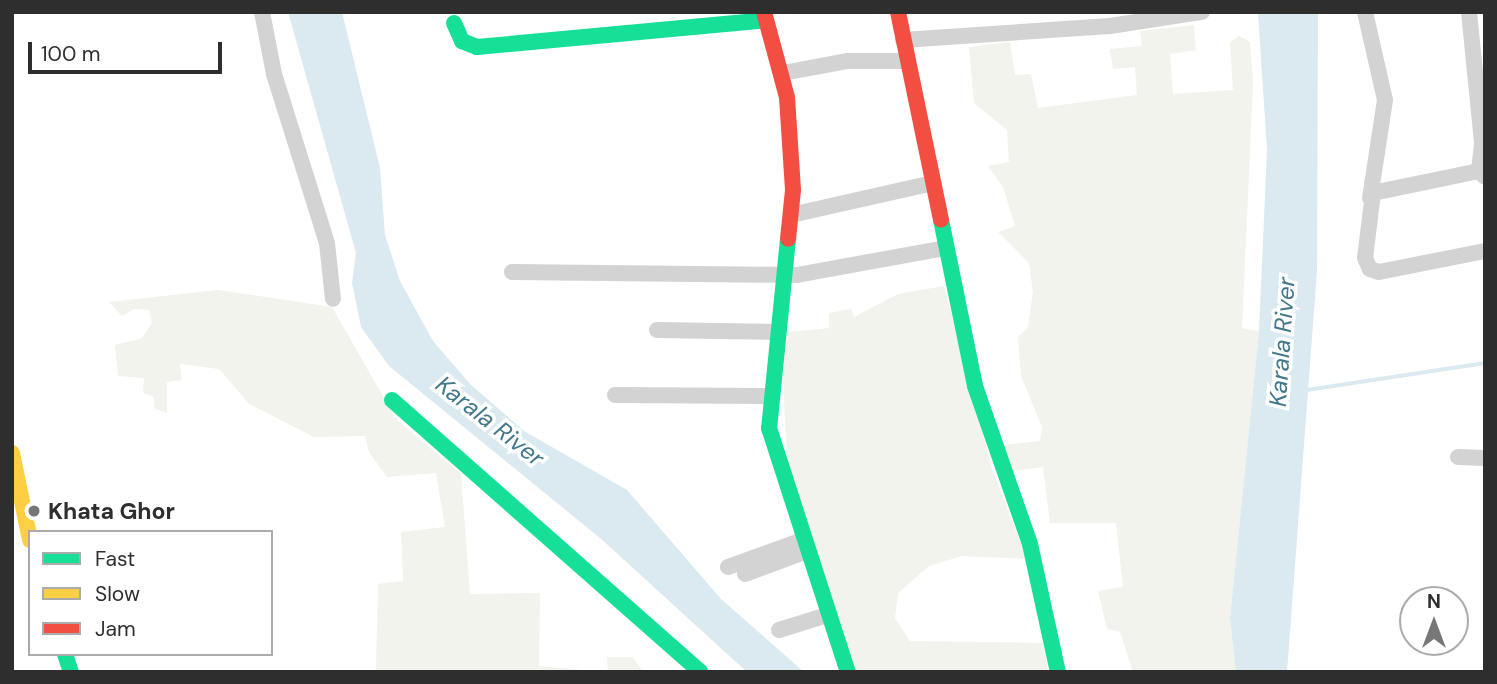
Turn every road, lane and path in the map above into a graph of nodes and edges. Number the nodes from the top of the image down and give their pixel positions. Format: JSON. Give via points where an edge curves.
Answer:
{"nodes":[{"id":1,"x":262,"y":12,"type":"edge"},
{"id":2,"x":898,"y":12,"type":"edge"},
{"id":3,"x":1202,"y":12,"type":"edge"},
{"id":4,"x":1365,"y":12,"type":"edge"},
{"id":5,"x":1469,"y":12,"type":"edge"},
{"id":6,"x":765,"y":16,"type":"edge"},
{"id":7,"x":453,"y":23,"type":"dead end"},
{"id":8,"x":1478,"y":31,"type":"edge"},
{"id":9,"x":903,"y":40,"type":"junction"},
{"id":10,"x":907,"y":61,"type":"junction"},
{"id":11,"x":783,"y":73,"type":"junction"},
{"id":12,"x":1482,"y":174,"type":"edge"},
{"id":13,"x":933,"y":183,"type":"junction"},
{"id":14,"x":1370,"y":198,"type":"junction"},
{"id":15,"x":791,"y":215,"type":"junction"},
{"id":16,"x":946,"y":247,"type":"junction"},
{"id":17,"x":1485,"y":251,"type":"edge"},
{"id":18,"x":512,"y":272,"type":"dead end"},
{"id":19,"x":783,"y":275,"type":"junction"},
{"id":20,"x":333,"y":299,"type":"dead end"},
{"id":21,"x":657,"y":330,"type":"dead end"},
{"id":22,"x":775,"y":332,"type":"junction"},
{"id":23,"x":615,"y":395,"type":"dead end"},
{"id":24,"x":768,"y":396,"type":"junction"},
{"id":25,"x":392,"y":400,"type":"dead end"},
{"id":26,"x":12,"y":453,"type":"edge"},
{"id":27,"x":1458,"y":457,"type":"dead end"},
{"id":28,"x":1485,"y":458,"type":"edge"},
{"id":29,"x":28,"y":530,"type":"edge"},
{"id":30,"x":805,"y":545,"type":"junction"},
{"id":31,"x":727,"y":566,"type":"dead end"},
{"id":32,"x":745,"y":574,"type":"dead end"},
{"id":33,"x":827,"y":615,"type":"junction"},
{"id":34,"x":779,"y":630,"type":"dead end"},
{"id":35,"x":700,"y":672,"type":"edge"},
{"id":36,"x":848,"y":672,"type":"edge"},
{"id":37,"x":1058,"y":672,"type":"edge"}],
"edges":[{"from":1,"to":20,"type":"street","via":[[269,52],[327,243]]},
{"from":2,"to":9,"type":"street"},
{"from":3,"to":9,"type":"street","via":[[1110,26]]},
{"from":4,"to":14,"type":"street","via":[[1385,100]]},
{"from":5,"to":8,"type":"street"},
{"from":6,"to":7,"type":"street","via":[[477,47],[462,41]]},
{"from":6,"to":11,"type":"street"},
{"from":8,"to":12,"type":"street"},
{"from":9,"to":10,"type":"street"},
{"from":10,"to":11,"type":"street","via":[[848,61]]},
{"from":10,"to":13,"type":"street"},
{"from":11,"to":15,"type":"street","via":[[792,139]]},
{"from":12,"to":14,"type":"street","via":[[1396,186]]},
{"from":13,"to":15,"type":"street"},
{"from":13,"to":16,"type":"street"},
{"from":14,"to":17,"type":"street","via":[[1365,258],[1370,269],[1400,270]]},
{"from":15,"to":19,"type":"street"},
{"from":16,"to":19,"type":"street","via":[[822,273]]},
{"from":16,"to":37,"type":"street","via":[[978,400],[1030,544]]},
{"from":18,"to":19,"type":"street"},
{"from":19,"to":22,"type":"street"},
{"from":21,"to":22,"type":"street"},
{"from":22,"to":24,"type":"street"},
{"from":23,"to":24,"type":"street"},
{"from":24,"to":30,"type":"street","via":[[772,445]]},
{"from":25,"to":35,"type":"street"},
{"from":26,"to":29,"type":"street"},
{"from":27,"to":28,"type":"street"},
{"from":30,"to":31,"type":"street"},
{"from":30,"to":32,"type":"street"},
{"from":30,"to":33,"type":"street"},
{"from":33,"to":34,"type":"street"},
{"from":33,"to":36,"type":"street"}]}
